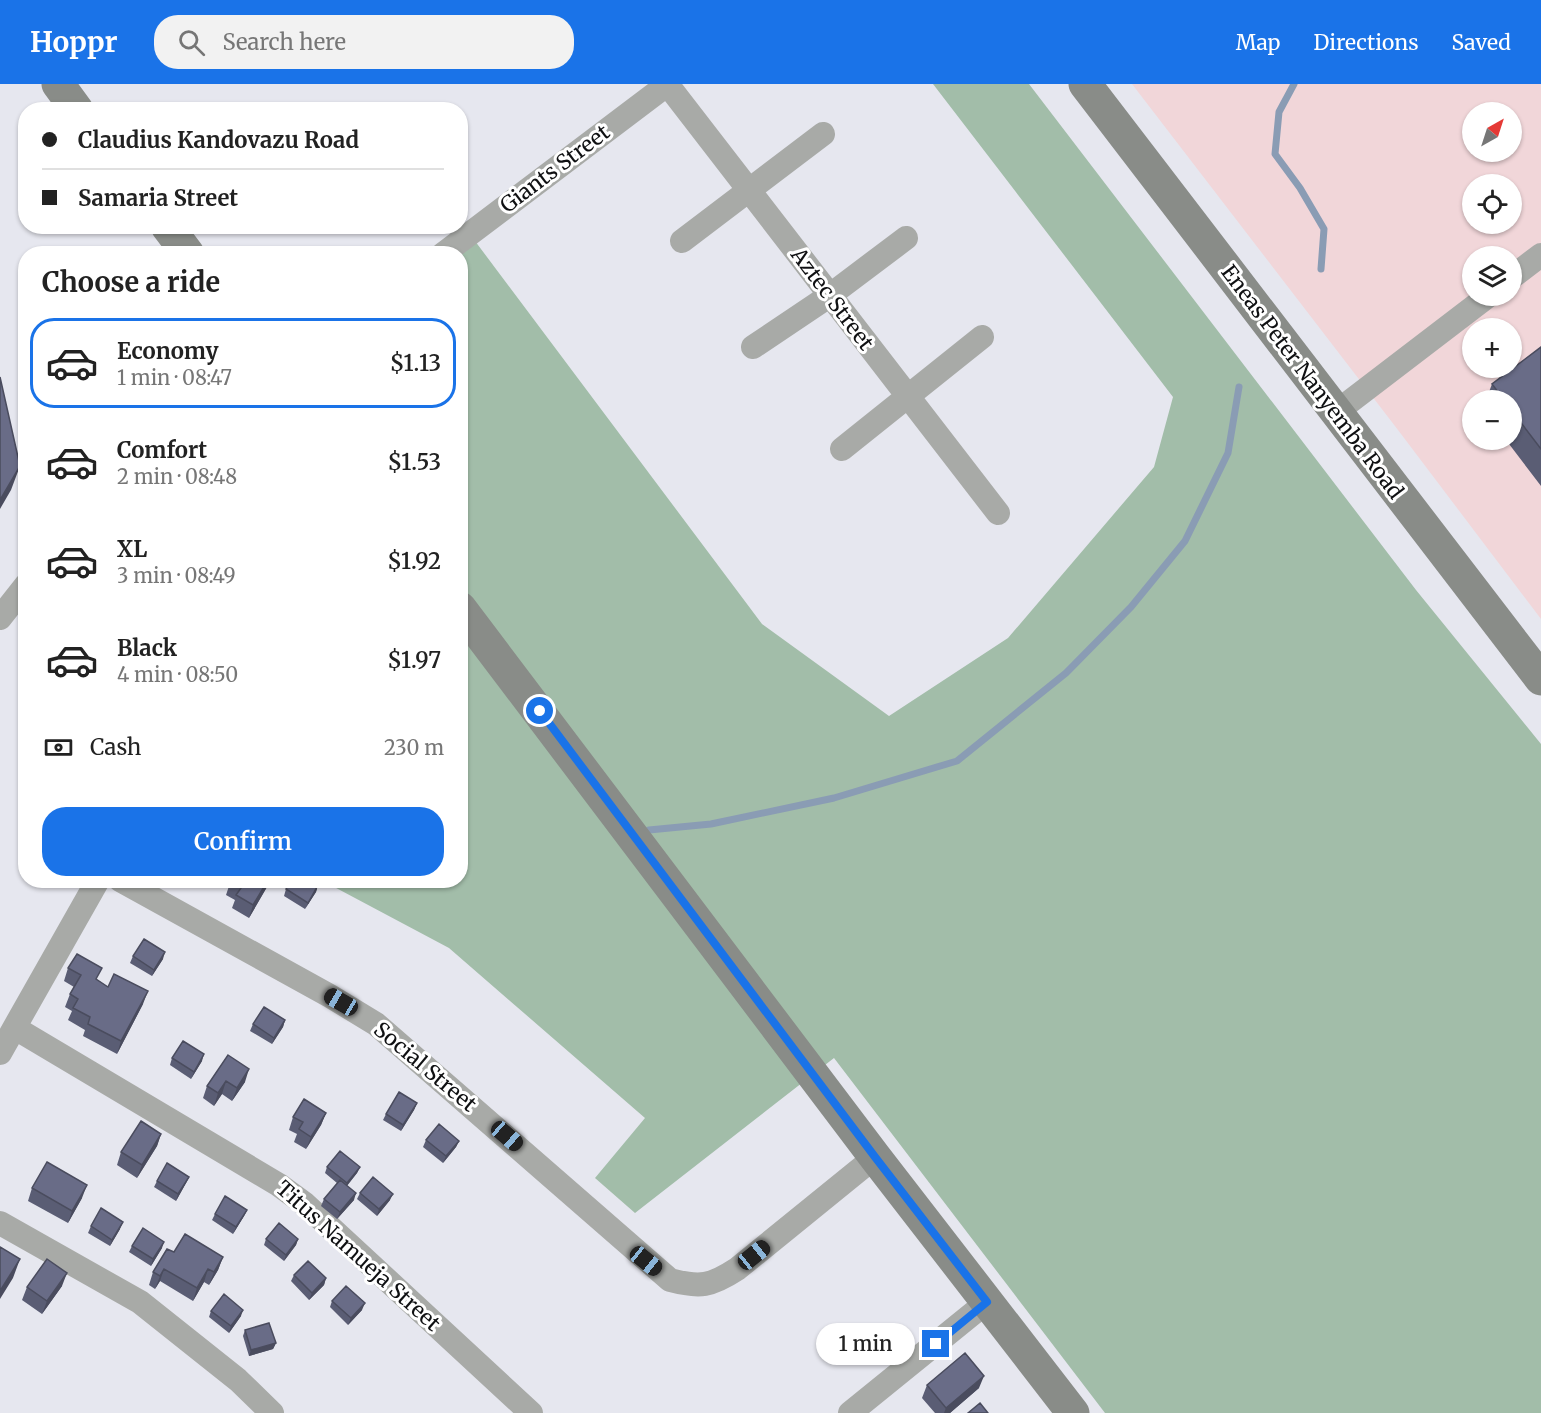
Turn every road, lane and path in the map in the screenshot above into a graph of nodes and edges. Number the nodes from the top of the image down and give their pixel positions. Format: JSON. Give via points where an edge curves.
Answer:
{"nodes":[{"id":1,"x":667,"y":84,"type":"edge"},
{"id":2,"x":1085,"y":84,"type":"edge"},
{"id":3,"x":823,"y":134,"type":"dead end"},
{"id":4,"x":750,"y":189,"type":"junction"},
{"id":5,"x":906,"y":238,"type":"dead end"},
{"id":6,"x":682,"y":241,"type":"dead end"},
{"id":7,"x":454,"y":246,"type":"edge"},
{"id":8,"x":1541,"y":255,"type":"edge"},
{"id":9,"x":1522,"y":269,"type":"edge"},
{"id":10,"x":829,"y":296,"type":"junction"},
{"id":11,"x":1475,"y":306,"type":"edge"},
{"id":12,"x":982,"y":337,"type":"dead end"},
{"id":13,"x":753,"y":347,"type":"dead end"},
{"id":14,"x":907,"y":397,"type":"junction"},
{"id":15,"x":1335,"y":413,"type":"junction"},
{"id":16,"x":842,"y":449,"type":"dead end"},
{"id":17,"x":998,"y":513,"type":"dead end"},
{"id":18,"x":18,"y":595,"type":"edge"},
{"id":19,"x":0,"y":618,"type":"edge"},
{"id":20,"x":468,"y":619,"type":"edge"},
{"id":21,"x":1541,"y":679,"type":"edge"},
{"id":22,"x":94,"y":888,"type":"edge"},
{"id":23,"x":134,"y":888,"type":"edge"},
{"id":24,"x":15,"y":1028,"type":"junction"},
{"id":25,"x":0,"y":1053,"type":"edge"},
{"id":26,"x":875,"y":1157,"type":"junction"},
{"id":27,"x":0,"y":1223,"type":"edge"},
{"id":28,"x":987,"y":1302,"type":"junction"},
{"id":29,"x":272,"y":1413,"type":"edge"},
{"id":30,"x":531,"y":1413,"type":"edge"},
{"id":31,"x":850,"y":1413,"type":"edge"},
{"id":32,"x":1073,"y":1413,"type":"edge"}],
"edges":[{"from":1,"to":4,"type":"street","name":"Aztec Street"},
{"from":1,"to":7,"type":"street","name":"Giants Street"},
{"from":2,"to":15,"type":"street","name":"Eneas Peter Nanyemba Road"},
{"from":3,"to":4,"type":"street"},
{"from":4,"to":6,"type":"street"},
{"from":4,"to":10,"type":"street","name":"Aztec Street"},
{"from":5,"to":10,"type":"street"},
{"from":8,"to":9,"type":"street"},
{"from":10,"to":13,"type":"street"},
{"from":10,"to":14,"type":"street","name":"Aztec Street"},
{"from":11,"to":15,"type":"street"},
{"from":12,"to":14,"type":"street"},
{"from":14,"to":16,"type":"street"},
{"from":14,"to":17,"type":"street","name":"Aztec Street"},
{"from":15,"to":21,"type":"street","name":"Eneas Peter Nanyemba Road"},
{"from":18,"to":19,"type":"street"},
{"from":20,"to":26,"type":"street"},
{"from":22,"to":24,"type":"street"},
{"from":23,"to":26,"type":"street","name":"Social Street","via":[[376,1024],[670,1280],[695,1287],[719,1281]]},
{"from":24,"to":25,"type":"street"},
{"from":24,"to":30,"type":"street","name":"Titus Namueja Street","via":[[279,1185],[313,1211]]},
{"from":26,"to":28,"type":"street"},
{"from":27,"to":29,"type":"street","via":[[140,1302],[198,1346]]},
{"from":28,"to":31,"type":"street"},
{"from":28,"to":32,"type":"street"}]}
